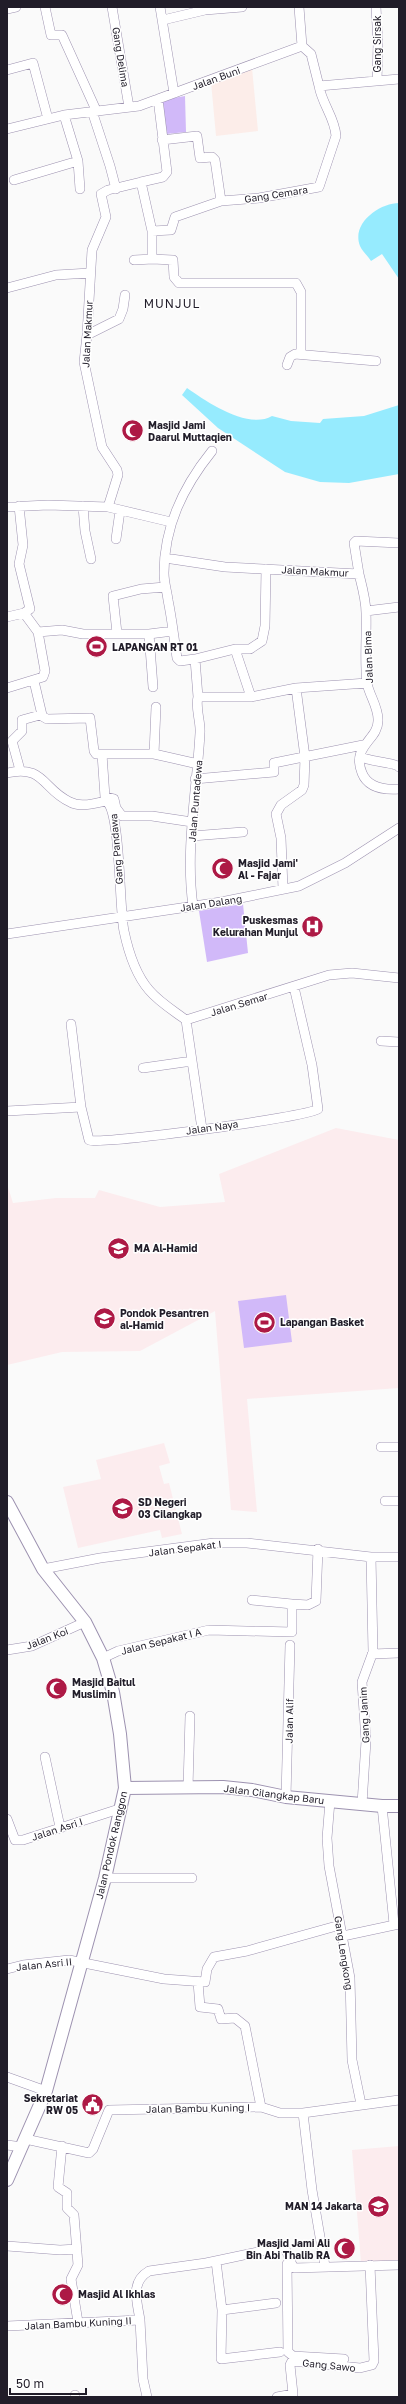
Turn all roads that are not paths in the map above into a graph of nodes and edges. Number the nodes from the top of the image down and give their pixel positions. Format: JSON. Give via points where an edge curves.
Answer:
{"nodes":[{"id":1,"x":16,"y":7,"type":"edge"},
{"id":2,"x":45,"y":7,"type":"edge"},
{"id":3,"x":112,"y":7,"type":"edge"},
{"id":4,"x":160,"y":7,"type":"edge"},
{"id":5,"x":242,"y":7,"type":"edge"},
{"id":6,"x":299,"y":7,"type":"edge"},
{"id":7,"x":376,"y":7,"type":"edge"},
{"id":8,"x":7,"y":9,"type":"edge"},
{"id":9,"x":163,"y":20,"type":"junction"},
{"id":10,"x":302,"y":46,"type":"junction"},
{"id":11,"x":7,"y":70,"type":"edge"},
{"id":12,"x":399,"y":80,"type":"edge"},
{"id":13,"x":376,"y":81,"type":"junction"},
{"id":14,"x":319,"y":86,"type":"junction"},
{"id":15,"x":174,"y":93,"type":"junction"},
{"id":16,"x":158,"y":99,"type":"junction"},
{"id":17,"x":129,"y":107,"type":"junction"},
{"id":18,"x":94,"y":111,"type":"junction"},
{"id":19,"x":64,"y":116,"type":"junction"},
{"id":20,"x":48,"y":119,"type":"junction"},
{"id":21,"x":7,"y":129,"type":"edge"},
{"id":22,"x":162,"y":140,"type":"junction"},
{"id":23,"x":78,"y":161,"type":"junction"},
{"id":24,"x":14,"y":180,"type":"dead end"},
{"id":25,"x":141,"y":182,"type":"junction"},
{"id":26,"x":80,"y":189,"type":"dead end"},
{"id":27,"x":116,"y":189,"type":"junction"},
{"id":28,"x":221,"y":201,"type":"junction"},
{"id":29,"x":152,"y":231,"type":"junction"},
{"id":30,"x":152,"y":259,"type":"junction"},
{"id":31,"x":134,"y":260,"type":"dead end"},
{"id":32,"x":90,"y":273,"type":"junction"},
{"id":33,"x":7,"y":288,"type":"edge"},
{"id":34,"x":125,"y":295,"type":"dead end"},
{"id":35,"x":87,"y":335,"type":"junction"},
{"id":36,"x":301,"y":354,"type":"junction"},
{"id":37,"x":376,"y":361,"type":"dead end"},
{"id":38,"x":287,"y":365,"type":"dead end"},
{"id":39,"x":212,"y":451,"type":"dead end"},
{"id":40,"x":19,"y":506,"type":"junction"},
{"id":41,"x":83,"y":506,"type":"junction"},
{"id":42,"x":7,"y":507,"type":"edge"},
{"id":43,"x":108,"y":508,"type":"junction"},
{"id":44,"x":120,"y":511,"type":"junction"},
{"id":45,"x":171,"y":522,"type":"junction"},
{"id":46,"x":116,"y":539,"type":"dead end"},
{"id":47,"x":399,"y":543,"type":"edge"},
{"id":48,"x":166,"y":558,"type":"junction"},
{"id":49,"x":91,"y":559,"type":"dead end"},
{"id":50,"x":266,"y":569,"type":"junction"},
{"id":51,"x":359,"y":574,"type":"junction"},
{"id":52,"x":165,"y":587,"type":"junction"},
{"id":53,"x":399,"y":608,"type":"edge"},
{"id":54,"x":366,"y":611,"type":"junction"},
{"id":55,"x":24,"y":613,"type":"junction"},
{"id":56,"x":7,"y":617,"type":"edge"},
{"id":57,"x":173,"y":631,"type":"junction"},
{"id":58,"x":38,"y":632,"type":"junction"},
{"id":59,"x":117,"y":633,"type":"junction"},
{"id":60,"x":149,"y":634,"type":"junction"},
{"id":61,"x":235,"y":649,"type":"junction"},
{"id":62,"x":195,"y":659,"type":"junction"},
{"id":63,"x":34,"y":681,"type":"junction"},
{"id":64,"x":367,"y":683,"type":"junction"},
{"id":65,"x":153,"y":687,"type":"dead end"},
{"id":66,"x":7,"y":688,"type":"edge"},
{"id":67,"x":296,"y":688,"type":"junction"},
{"id":68,"x":198,"y":697,"type":"junction"},
{"id":69,"x":251,"y":697,"type":"junction"},
{"id":70,"x":156,"y":707,"type":"dead end"},
{"id":71,"x":42,"y":716,"type":"junction"},
{"id":72,"x":363,"y":745,"type":"junction"},
{"id":73,"x":102,"y":754,"type":"junction"},
{"id":74,"x":154,"y":754,"type":"junction"},
{"id":75,"x":360,"y":757,"type":"junction"},
{"id":76,"x":305,"y":758,"type":"junction"},
{"id":77,"x":198,"y":764,"type":"junction"},
{"id":78,"x":399,"y":767,"type":"edge"},
{"id":79,"x":20,"y":770,"type":"junction"},
{"id":80,"x":7,"y":773,"type":"edge"},
{"id":81,"x":196,"y":779,"type":"junction"},
{"id":82,"x":399,"y":790,"type":"edge"},
{"id":83,"x":192,"y":822,"type":"junction"},
{"id":84,"x":399,"y":828,"type":"edge"},
{"id":85,"x":243,"y":832,"type":"dead end"},
{"id":86,"x":192,"y":836,"type":"junction"},
{"id":87,"x":283,"y":889,"type":"junction"},
{"id":88,"x":193,"y":906,"type":"junction"},
{"id":89,"x":121,"y":915,"type":"junction"},
{"id":90,"x":7,"y":934,"type":"edge"},
{"id":91,"x":399,"y":978,"type":"edge"},
{"id":92,"x":294,"y":987,"type":"junction"},
{"id":93,"x":186,"y":1020,"type":"junction"},
{"id":94,"x":71,"y":1024,"type":"dead end"},
{"id":95,"x":380,"y":1041,"type":"dead end"},
{"id":96,"x":399,"y":1042,"type":"edge"},
{"id":97,"x":192,"y":1061,"type":"junction"},
{"id":98,"x":143,"y":1068,"type":"dead end"},
{"id":99,"x":81,"y":1107,"type":"junction"},
{"id":100,"x":7,"y":1111,"type":"edge"},
{"id":101,"x":202,"y":1129,"type":"junction"},
{"id":102,"x":381,"y":1447,"type":"dead end"},
{"id":103,"x":399,"y":1447,"type":"edge"},
{"id":104,"x":399,"y":1501,"type":"edge"},
{"id":105,"x":7,"y":1502,"type":"edge"},
{"id":106,"x":385,"y":1502,"type":"dead end"},
{"id":107,"x":318,"y":1550,"type":"junction"},
{"id":108,"x":371,"y":1557,"type":"junction"},
{"id":109,"x":399,"y":1557,"type":"edge"},
{"id":110,"x":43,"y":1569,"type":"junction"},
{"id":111,"x":252,"y":1600,"type":"dead end"},
{"id":112,"x":292,"y":1604,"type":"junction"},
{"id":113,"x":86,"y":1622,"type":"junction"},
{"id":114,"x":290,"y":1645,"type":"dead end"},
{"id":115,"x":7,"y":1650,"type":"edge"},
{"id":116,"x":399,"y":1653,"type":"edge"},
{"id":117,"x":372,"y":1654,"type":"junction"},
{"id":118,"x":103,"y":1658,"type":"junction"},
{"id":119,"x":190,"y":1716,"type":"dead end"},
{"id":120,"x":45,"y":1757,"type":"dead end"},
{"id":121,"x":125,"y":1788,"type":"junction"},
{"id":122,"x":188,"y":1788,"type":"junction"},
{"id":123,"x":286,"y":1797,"type":"junction"},
{"id":124,"x":330,"y":1801,"type":"junction"},
{"id":125,"x":362,"y":1804,"type":"junction"},
{"id":126,"x":382,"y":1806,"type":"junction"},
{"id":127,"x":399,"y":1806,"type":"edge"},
{"id":128,"x":119,"y":1809,"type":"junction"},
{"id":129,"x":7,"y":1819,"type":"edge"},
{"id":130,"x":60,"y":1827,"type":"junction"},
{"id":131,"x":105,"y":1878,"type":"junction"},
{"id":132,"x":192,"y":1878,"type":"dead end"},
{"id":133,"x":397,"y":1924,"type":"edge"},
{"id":134,"x":340,"y":1925,"type":"junction"},
{"id":135,"x":343,"y":1936,"type":"junction"},
{"id":136,"x":82,"y":1962,"type":"junction"},
{"id":137,"x":7,"y":1969,"type":"edge"},
{"id":138,"x":198,"y":1982,"type":"junction"},
{"id":139,"x":7,"y":2077,"type":"edge"},
{"id":140,"x":46,"y":2091,"type":"junction"},
{"id":141,"x":399,"y":2100,"type":"edge"},
{"id":142,"x":361,"y":2104,"type":"junction"},
{"id":143,"x":261,"y":2107,"type":"junction"},
{"id":144,"x":303,"y":2113,"type":"junction"},
{"id":145,"x":24,"y":2142,"type":"junction"},
{"id":146,"x":7,"y":2145,"type":"edge"},
{"id":147,"x":62,"y":2146,"type":"junction"},
{"id":148,"x":7,"y":2180,"type":"edge"},
{"id":149,"x":7,"y":2246,"type":"edge"},
{"id":150,"x":77,"y":2249,"type":"junction"},
{"id":151,"x":216,"y":2261,"type":"junction"},
{"id":152,"x":289,"y":2262,"type":"junction"},
{"id":153,"x":370,"y":2265,"type":"junction"},
{"id":154,"x":399,"y":2265,"type":"edge"},
{"id":155,"x":325,"y":2266,"type":"junction"},
{"id":156,"x":276,"y":2303,"type":"dead end"},
{"id":157,"x":222,"y":2310,"type":"junction"},
{"id":158,"x":140,"y":2320,"type":"junction"},
{"id":159,"x":78,"y":2322,"type":"junction"},
{"id":160,"x":7,"y":2326,"type":"edge"},
{"id":161,"x":284,"y":2352,"type":"junction"},
{"id":162,"x":344,"y":2359,"type":"dead end"},
{"id":163,"x":147,"y":2397,"type":"edge"},
{"id":164,"x":276,"y":2397,"type":"edge"}],
"edges":[{"from":1,"to":8,"type":"street"},
{"from":2,"to":18,"type":"street","via":[[51,35],[62,35]]},
{"from":3,"to":17,"type":"street","name":"Gang Delima"},
{"from":4,"to":9,"type":"street"},
{"from":5,"to":9,"type":"street","via":[[205,10]]},
{"from":6,"to":10,"type":"street"},
{"from":7,"to":13,"type":"street","name":"Gang Sirsak"},
{"from":9,"to":15,"type":"street"},
{"from":10,"to":14,"type":"street","via":[[310,54]]},
{"from":10,"to":15,"type":"street","name":"Jalan Buni"},
{"from":11,"to":20,"type":"street","via":[[33,63]]},
{"from":12,"to":13,"type":"street"},
{"from":13,"to":14,"type":"street"},
{"from":14,"to":28,"type":"street","name":"Gang Cemara","via":[[336,128],[336,136],[321,185],[259,198]]},
{"from":15,"to":16,"type":"street","name":"Jalan Buni"},
{"from":16,"to":17,"type":"street","name":"Jalan Buni"},
{"from":16,"to":22,"type":"street"},
{"from":17,"to":18,"type":"street","name":"Jalan Buni"},
{"from":18,"to":19,"type":"street","name":"Jalan Buni"},
{"from":18,"to":27,"type":"street"},
{"from":19,"to":20,"type":"street","name":"Jalan Buni"},
{"from":19,"to":23,"type":"street"},
{"from":20,"to":21,"type":"street","name":"Jalan Buni"},
{"from":22,"to":25,"type":"street","via":[[166,175]]},
{"from":22,"to":28,"type":"street","via":[[197,136],[200,158],[212,157],[215,160]]},
{"from":23,"to":24,"type":"street"},
{"from":23,"to":26,"type":"street"},
{"from":25,"to":27,"type":"street"},
{"from":25,"to":29,"type":"street"},
{"from":27,"to":32,"type":"street","name":"Jalan Makmur","via":[[101,194],[105,222],[92,250]]},
{"from":28,"to":29,"type":"street","via":[[174,217],[171,230]]},
{"from":29,"to":30,"type":"street"},
{"from":30,"to":31,"type":"street"},
{"from":30,"to":36,"type":"street","via":[[173,260],[174,277],[179,284],[296,283],[301,292]]},
{"from":32,"to":33,"type":"street","via":[[56,275]]},
{"from":32,"to":35,"type":"street","name":"Jalan Makmur"},
{"from":34,"to":35,"type":"street","via":[[124,309],[119,320]]},
{"from":35,"to":43,"type":"street","name":"Jalan Makmur","via":[[85,372],[98,436],[118,475]]},
{"from":36,"to":37,"type":"street"},
{"from":36,"to":38,"type":"street","via":[[292,355]]},
{"from":39,"to":45,"type":"street","via":[[190,481],[178,502]]},
{"from":40,"to":41,"type":"street"},
{"from":40,"to":42,"type":"street"},
{"from":40,"to":55,"type":"street","via":[[23,545],[19,564],[30,608]]},
{"from":41,"to":43,"type":"street"},
{"from":41,"to":49,"type":"street","via":[[84,531]]},
{"from":43,"to":44,"type":"street"},
{"from":44,"to":45,"type":"street"},
{"from":44,"to":46,"type":"street"},
{"from":45,"to":48,"type":"street"},
{"from":47,"to":51,"type":"street","via":[[356,541],[354,543]]},
{"from":48,"to":50,"type":"street","name":"Jalan Makmur","via":[[225,567]]},
{"from":48,"to":52,"type":"street"},
{"from":50,"to":51,"type":"street","name":"Jalan Makmur"},
{"from":50,"to":61,"type":"street","via":[[265,626],[262,641],[250,649]]},
{"from":51,"to":54,"type":"street","name":"Jalan Makmur"},
{"from":52,"to":57,"type":"street"},
{"from":52,"to":59,"type":"street","via":[[113,596]]},
{"from":53,"to":54,"type":"street"},
{"from":54,"to":64,"type":"street","name":"Jalan Bima"},
{"from":55,"to":56,"type":"street"},
{"from":55,"to":58,"type":"street"},
{"from":57,"to":60,"type":"street"},
{"from":57,"to":62,"type":"street","via":[[178,660]]},
{"from":58,"to":59,"type":"street","via":[[62,630],[83,634]]},
{"from":58,"to":63,"type":"street","via":[[45,671],[43,677]]},
{"from":59,"to":60,"type":"street"},
{"from":60,"to":65,"type":"street"},
{"from":61,"to":62,"type":"street"},
{"from":61,"to":69,"type":"street"},
{"from":62,"to":68,"type":"street","name":"Jalan Puntadewa"},
{"from":63,"to":66,"type":"street"},
{"from":63,"to":71,"type":"street"},
{"from":64,"to":67,"type":"street"},
{"from":64,"to":72,"type":"street","name":"Jalan Bima","via":[[378,721],[375,731]]},
{"from":67,"to":69,"type":"street"},
{"from":67,"to":76,"type":"street"},
{"from":68,"to":69,"type":"street"},
{"from":68,"to":77,"type":"street","name":"Jalan Puntadewa"},
{"from":70,"to":74,"type":"street"},
{"from":71,"to":73,"type":"street","via":[[47,719],[90,718],[94,751]]},
{"from":71,"to":79,"type":"street","via":[[22,720],[22,731],[12,741]]},
{"from":72,"to":75,"type":"street","name":"Jalan Bima"},
{"from":72,"to":76,"type":"street"},
{"from":73,"to":74,"type":"street"},
{"from":73,"to":83,"type":"street","via":[[105,797],[114,799],[116,808],[122,816],[152,816]]},
{"from":74,"to":77,"type":"street"},
{"from":75,"to":78,"type":"street"},
{"from":75,"to":82,"type":"street","name":"Jalan Bima","via":[[360,766],[366,780],[377,787]]},
{"from":76,"to":81,"type":"street","via":[[274,763],[274,772]]},
{"from":76,"to":87,"type":"street","via":[[302,790],[281,804],[276,814],[281,838]]},
{"from":77,"to":81,"type":"street","name":"Jalan Puntadewa"},
{"from":79,"to":80,"type":"street"},
{"from":79,"to":89,"type":"street","name":"Gang Pandawa","via":[[35,773],[70,803],[84,805],[106,801],[110,804],[115,821]]},
{"from":81,"to":83,"type":"street","name":"Jalan Puntadewa"},
{"from":83,"to":86,"type":"street","name":"Jalan Puntadewa"},
{"from":84,"to":87,"type":"street","name":"Jalan Dalang","via":[[345,863],[299,886]]},
{"from":85,"to":86,"type":"street"},
{"from":86,"to":88,"type":"street","name":"Jalan Puntadewa","via":[[190,856]]},
{"from":87,"to":88,"type":"street","name":"Jalan Dalang"},
{"from":88,"to":89,"type":"street","name":"Jalan Dalang"},
{"from":89,"to":90,"type":"street","name":"Jalan Dalang"},
{"from":89,"to":93,"type":"street","via":[[129,948],[148,990]]},
{"from":91,"to":92,"type":"street","name":"Jalan Semar","via":[[343,973]]},
{"from":92,"to":93,"type":"street","name":"Jalan Semar"},
{"from":92,"to":101,"type":"street","name":"Jalan Naya","via":[[312,1065],[318,1109]]},
{"from":93,"to":97,"type":"street"},
{"from":94,"to":99,"type":"street"},
{"from":95,"to":96,"type":"street"},
{"from":97,"to":98,"type":"street"},
{"from":97,"to":101,"type":"street"},
{"from":99,"to":100,"type":"street"},
{"from":99,"to":101,"type":"street","name":"Jalan Naya","via":[[87,1136],[92,1141]]},
{"from":102,"to":103,"type":"street"},
{"from":104,"to":106,"type":"street"},
{"from":105,"to":110,"type":"street","name":"Jalan Pondok Ranggon"},
{"from":107,"to":108,"type":"street","name":"Jalan Sepakat I"},
{"from":107,"to":110,"type":"street","name":"Jalan Sepakat I","via":[[247,1543],[214,1543],[100,1558]]},
{"from":107,"to":112,"type":"street","via":[[316,1601],[308,1605]]},
{"from":108,"to":109,"type":"street","name":"Jalan Sepakat I"},
{"from":108,"to":117,"type":"street","name":"Gang Janim"},
{"from":110,"to":113,"type":"street","name":"Jalan Pondok Ranggon"},
{"from":111,"to":112,"type":"street"},
{"from":112,"to":118,"type":"street","name":"Jalan Sepakat I A","via":[[292,1632],[209,1630],[118,1651]]},
{"from":113,"to":115,"type":"street","name":"Jalan Koi","via":[[45,1641]]},
{"from":113,"to":118,"type":"street","name":"Jalan Pondok Ranggon"},
{"from":114,"to":123,"type":"street","name":"Jalan Alif"},
{"from":116,"to":117,"type":"street"},
{"from":117,"to":125,"type":"street","name":"Gang Janim","via":[[362,1682],[366,1741]]},
{"from":118,"to":121,"type":"street","name":"Jalan Pondok Ranggon","via":[[114,1692]]},
{"from":119,"to":122,"type":"street"},
{"from":120,"to":130,"type":"street"},
{"from":121,"to":122,"type":"street","name":"Jalan Cilangkap Baru"},
{"from":121,"to":128,"type":"street","name":"Jalan Pondok Ranggon"},
{"from":122,"to":123,"type":"street","name":"Jalan Cilangkap Baru","via":[[252,1790]]},
{"from":123,"to":124,"type":"street","name":"Jalan Cilangkap Baru"},
{"from":124,"to":125,"type":"street","name":"Jalan Cilangkap Baru"},
{"from":124,"to":134,"type":"street","name":"Gang Lengkong","via":[[327,1838],[329,1866]]},
{"from":125,"to":126,"type":"street","name":"Jalan Cilangkap Baru"},
{"from":126,"to":127,"type":"street","name":"Jalan Cilangkap Baru"},
{"from":126,"to":133,"type":"street"},
{"from":128,"to":130,"type":"street","name":"Jalan Asri I"},
{"from":128,"to":131,"type":"street","name":"Jalan Pondok Ranggon"},
{"from":129,"to":130,"type":"street","name":"Jalan Asri I","via":[[15,1840],[23,1840]]},
{"from":131,"to":132,"type":"street"},
{"from":131,"to":136,"type":"street","name":"Jalan Pondok Ranggon"},
{"from":133,"to":135,"type":"street"},
{"from":134,"to":135,"type":"street","name":"Gang Lengkong"},
{"from":134,"to":138,"type":"street","via":[[247,1951],[214,1957],[207,1969],[205,1982]]},
{"from":135,"to":142,"type":"street","name":"Gang Lengkong","via":[[350,1978],[352,2060]]},
{"from":136,"to":137,"type":"street","name":"Jalan Asri II","via":[[46,1962]]},
{"from":136,"to":138,"type":"street","name":"Jalan Asri II","via":[[164,1979]]},
{"from":136,"to":140,"type":"street","name":"Jalan Pondok Ranggon"},
{"from":138,"to":143,"type":"street","via":[[200,2007],[218,2009],[221,2019],[235,2018],[245,2026]]},
{"from":139,"to":140,"type":"street"},
{"from":140,"to":145,"type":"street","name":"Jalan Pondok Ranggon"},
{"from":141,"to":142,"type":"street","name":"Jalan Bambu Kuning I"},
{"from":142,"to":144,"type":"street","name":"Jalan Bambu Kuning I"},
{"from":143,"to":144,"type":"street","name":"Jalan Bambu Kuning I","via":[[280,2113]]},
{"from":143,"to":147,"type":"street","name":"Jalan Bambu Kuning I","via":[[109,2110],[89,2153]]},
{"from":144,"to":155,"type":"street","via":[[312,2190]]},
{"from":145,"to":146,"type":"street","name":"Jalan Bambu Kuning I"},
{"from":145,"to":147,"type":"street","name":"Jalan Bambu Kuning I","via":[[30,2140]]},
{"from":145,"to":148,"type":"street","name":"Jalan Pondok Ranggon"},
{"from":147,"to":150,"type":"street","via":[[58,2187],[67,2192],[67,2208],[74,2215]]},
{"from":149,"to":150,"type":"street"},
{"from":150,"to":159,"type":"street","via":[[78,2265],[71,2279]]},
{"from":151,"to":152,"type":"street","name":"Jalan Bambu Kuning II","via":[[283,2247],[286,2249]]},
{"from":151,"to":157,"type":"street"},
{"from":151,"to":158,"type":"street","name":"Jalan Bambu Kuning II","via":[[160,2268],[142,2276],[136,2284]]},
{"from":152,"to":155,"type":"street","via":[[294,2268]]},
{"from":152,"to":161,"type":"street"},
{"from":153,"to":154,"type":"street"},
{"from":153,"to":155,"type":"street"},
{"from":153,"to":164,"type":"street","name":"Gang Sawo","via":[[374,2361],[372,2365],[360,2368],[292,2361],[290,2365],[293,2394]]},
{"from":156,"to":157,"type":"street"},
{"from":157,"to":161,"type":"street","via":[[221,2359]]},
{"from":158,"to":159,"type":"street","name":"Jalan Bambu Kuning II"},
{"from":158,"to":163,"type":"street","via":[[143,2379]]},
{"from":159,"to":160,"type":"street","name":"Jalan Bambu Kuning II"},
{"from":161,"to":162,"type":"street","via":[[293,2356]]}]}
